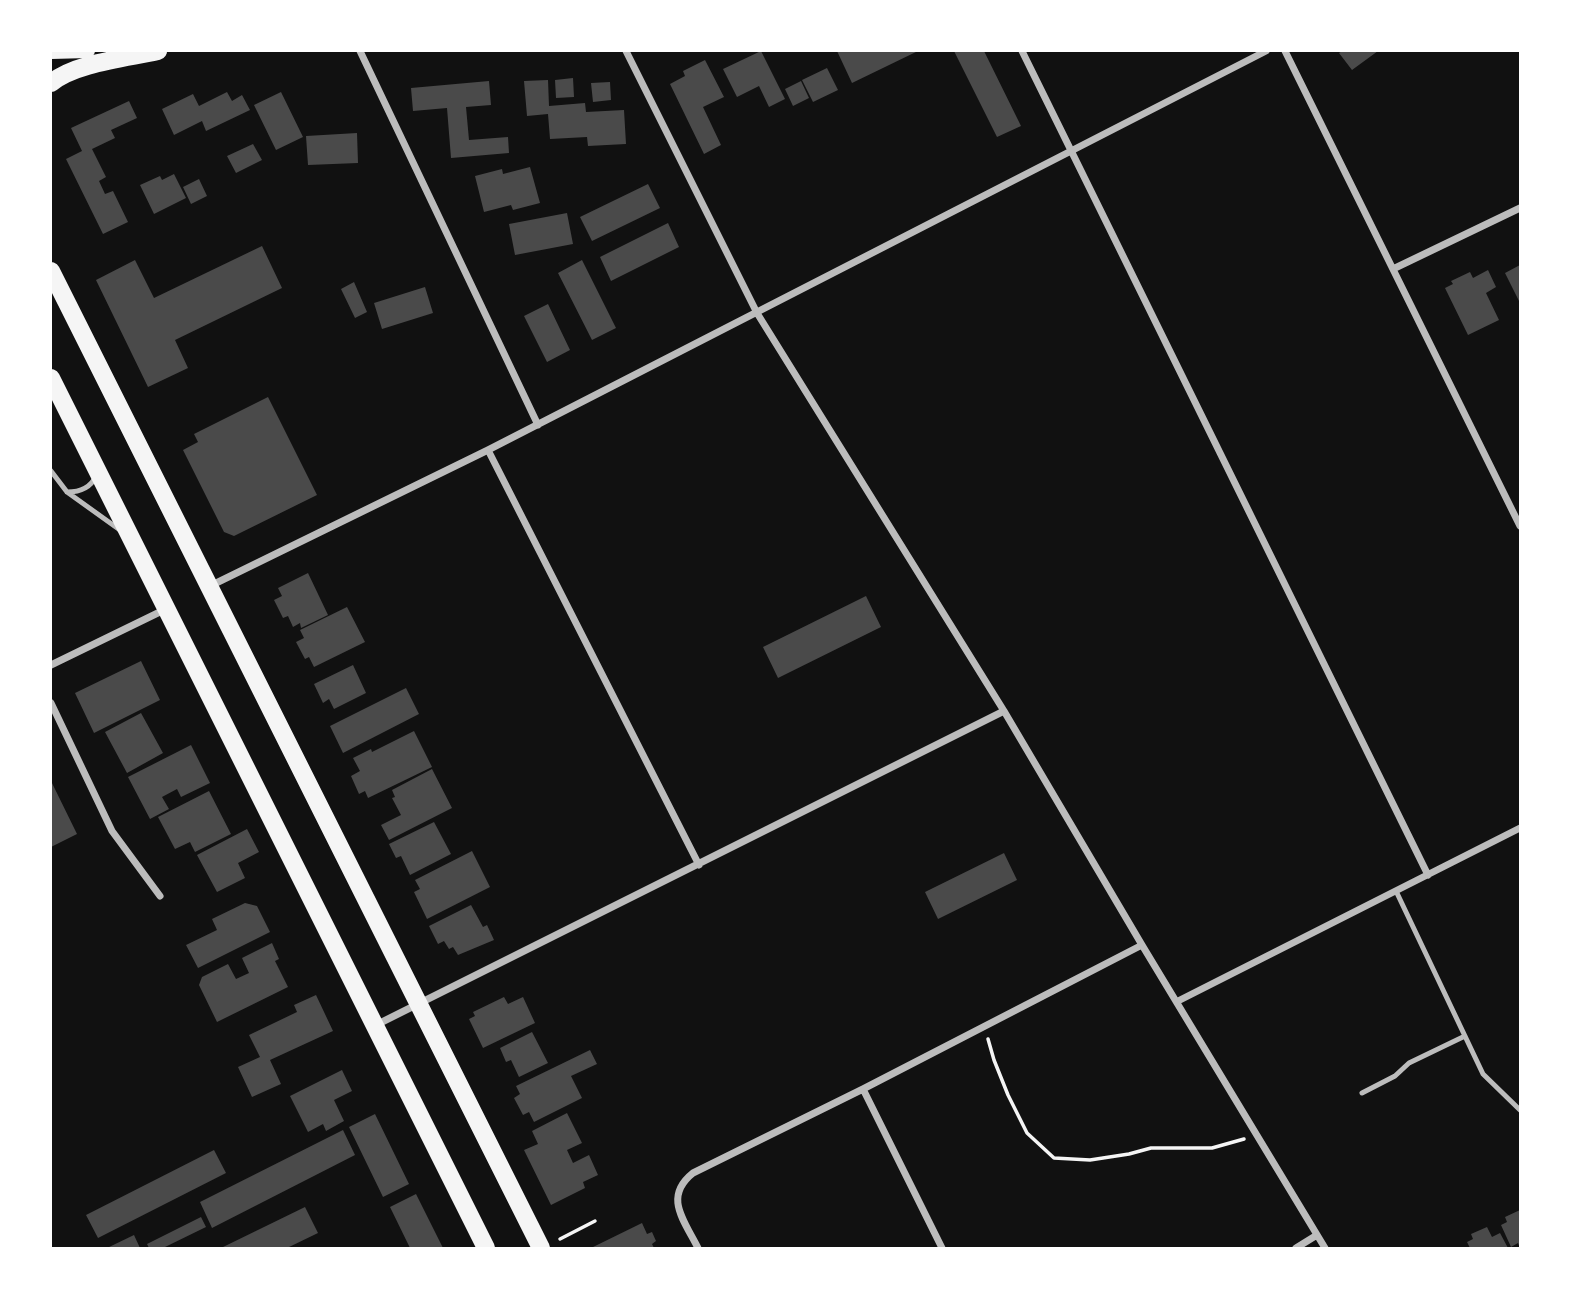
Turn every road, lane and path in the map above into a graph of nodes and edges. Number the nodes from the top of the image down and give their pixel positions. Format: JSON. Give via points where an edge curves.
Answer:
{"nodes":[{"id":1,"x":88,"y":51,"type":"edge"},
{"id":2,"x":158,"y":51,"type":"edge"},
{"id":3,"x":360,"y":51,"type":"edge"},
{"id":4,"x":626,"y":51,"type":"edge"},
{"id":5,"x":1022,"y":51,"type":"edge"},
{"id":6,"x":1266,"y":51,"type":"edge"},
{"id":7,"x":1285,"y":51,"type":"edge"},
{"id":8,"x":51,"y":52,"type":"edge"},
{"id":9,"x":51,"y":83,"type":"edge"},
{"id":10,"x":1071,"y":152,"type":"junction"},
{"id":11,"x":1520,"y":208,"type":"edge"},
{"id":12,"x":1393,"y":269,"type":"junction"},
{"id":13,"x":51,"y":271,"type":"edge"},
{"id":14,"x":757,"y":313,"type":"junction"},
{"id":15,"x":51,"y":378,"type":"edge"},
{"id":16,"x":538,"y":425,"type":"junction"},
{"id":17,"x":488,"y":450,"type":"junction"},
{"id":18,"x":51,"y":471,"type":"edge"},
{"id":19,"x":97,"y":471,"type":"junction"},
{"id":20,"x":67,"y":492,"type":"junction"},
{"id":21,"x":1520,"y":526,"type":"edge"},
{"id":22,"x":131,"y":538,"type":"junction"},
{"id":23,"x":210,"y":586,"type":"junction"},
{"id":24,"x":166,"y":608,"type":"junction"},
{"id":25,"x":51,"y":665,"type":"edge"},
{"id":26,"x":51,"y":703,"type":"edge"},
{"id":27,"x":1004,"y":711,"type":"junction"},
{"id":28,"x":1520,"y":828,"type":"edge"},
{"id":29,"x":699,"y":865,"type":"junction"},
{"id":30,"x":1428,"y":875,"type":"junction"},
{"id":31,"x":1396,"y":891,"type":"junction"},
{"id":32,"x":160,"y":896,"type":"dead end"},
{"id":33,"x":1142,"y":946,"type":"junction"},
{"id":34,"x":1178,"y":1001,"type":"junction"},
{"id":35,"x":420,"y":1004,"type":"junction"},
{"id":36,"x":374,"y":1026,"type":"junction"},
{"id":37,"x":985,"y":1027,"type":"junction"},
{"id":38,"x":1465,"y":1036,"type":"junction"},
{"id":39,"x":863,"y":1089,"type":"junction"},
{"id":40,"x":1362,"y":1093,"type":"dead end"},
{"id":41,"x":1520,"y":1110,"type":"edge"},
{"id":42,"x":1256,"y":1133,"type":"junction"},
{"id":43,"x":595,"y":1221,"type":"dead end"},
{"id":44,"x":1317,"y":1236,"type":"junction"},
{"id":45,"x":560,"y":1239,"type":"dead end"},
{"id":46,"x":486,"y":1248,"type":"edge"},
{"id":47,"x":541,"y":1248,"type":"edge"},
{"id":48,"x":698,"y":1248,"type":"edge"},
{"id":49,"x":942,"y":1248,"type":"edge"},
{"id":50,"x":1296,"y":1248,"type":"edge"},
{"id":51,"x":1325,"y":1248,"type":"edge"}],
"edges":[{"from":1,"to":8,"type":"main road"},
{"from":2,"to":9,"type":"main road","via":[[88,66]]},
{"from":3,"to":16,"type":"street"},
{"from":4,"to":14,"type":"street"},
{"from":5,"to":10,"type":"street"},
{"from":6,"to":10,"type":"street"},
{"from":7,"to":12,"type":"street"},
{"from":10,"to":14,"type":"street"},
{"from":10,"to":30,"type":"street"},
{"from":11,"to":12,"type":"street"},
{"from":12,"to":21,"type":"street"},
{"from":13,"to":23,"type":"main road"},
{"from":14,"to":16,"type":"street"},
{"from":14,"to":27,"type":"street"},
{"from":15,"to":19,"type":"main road"},
{"from":16,"to":17,"type":"street"},
{"from":17,"to":23,"type":"street"},
{"from":17,"to":29,"type":"street"},
{"from":18,"to":20,"type":"lane"},
{"from":19,"to":20,"type":"lane","via":[[89,485]]},
{"from":19,"to":22,"type":"main road"},
{"from":20,"to":22,"type":"lane"},
{"from":22,"to":24,"type":"main road"},
{"from":23,"to":35,"type":"main road"},
{"from":24,"to":25,"type":"street"},
{"from":24,"to":36,"type":"main road"},
{"from":26,"to":32,"type":"street","via":[[111,831]]},
{"from":27,"to":29,"type":"street"},
{"from":27,"to":33,"type":"street"},
{"from":28,"to":30,"type":"street"},
{"from":29,"to":35,"type":"street"},
{"from":30,"to":31,"type":"street"},
{"from":31,"to":34,"type":"street"},
{"from":31,"to":38,"type":"lane"},
{"from":33,"to":34,"type":"street"},
{"from":33,"to":37,"type":"street"},
{"from":34,"to":42,"type":"street"},
{"from":35,"to":36,"type":"street"},
{"from":35,"to":47,"type":"main road"},
{"from":36,"to":46,"type":"main road"},
{"from":37,"to":39,"type":"street"},
{"from":37,"to":42,"type":"path","via":[[993,1060],[1027,1133],[1054,1158],[1090,1160],[1151,1148],[1212,1149]]},
{"from":38,"to":40,"type":"lane"},
{"from":38,"to":41,"type":"lane","via":[[1483,1074]]},
{"from":39,"to":48,"type":"street","via":[[684,1180],[676,1195],[678,1209]]},
{"from":39,"to":49,"type":"street"},
{"from":42,"to":44,"type":"street"},
{"from":43,"to":45,"type":"path"},
{"from":44,"to":50,"type":"street"},
{"from":44,"to":51,"type":"street"}]}
